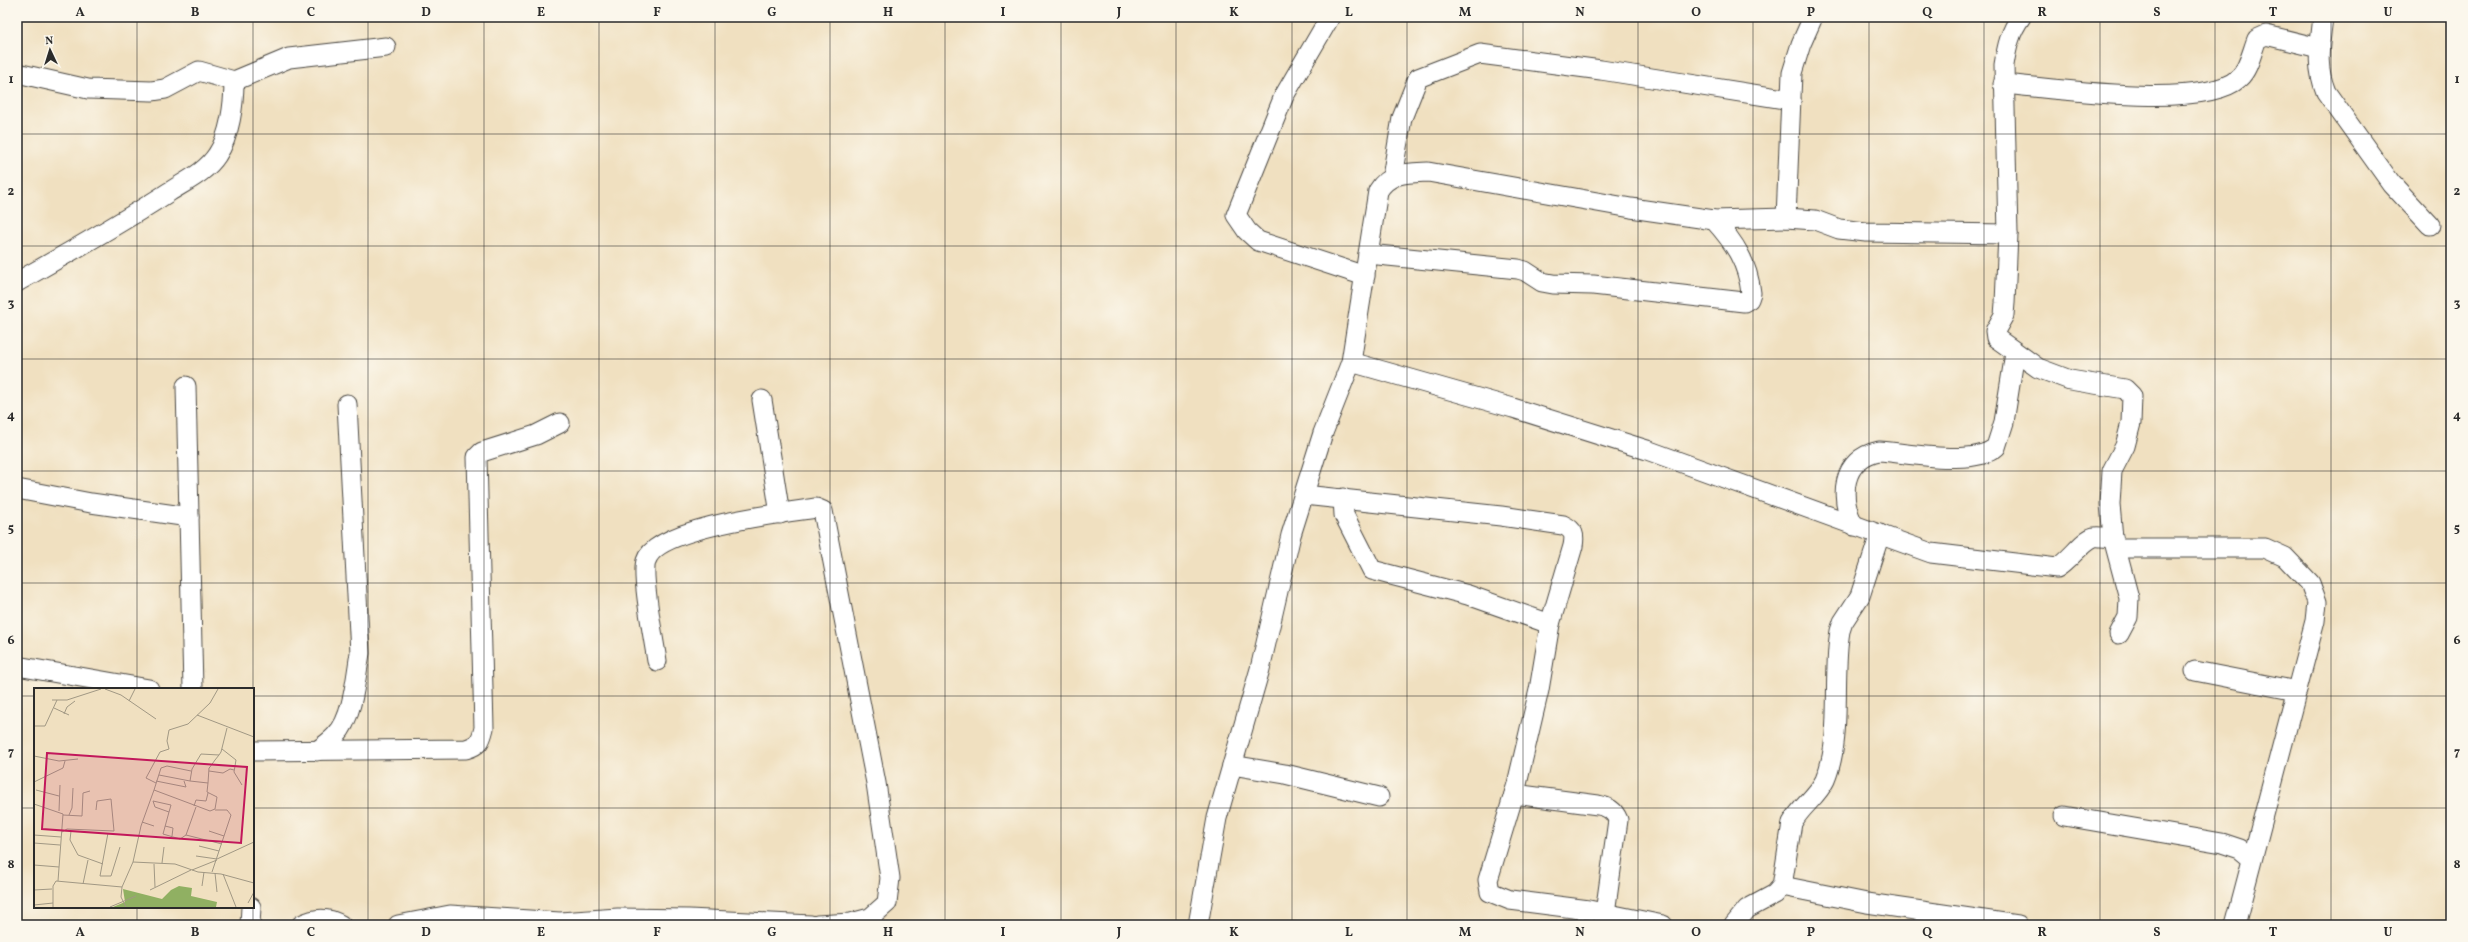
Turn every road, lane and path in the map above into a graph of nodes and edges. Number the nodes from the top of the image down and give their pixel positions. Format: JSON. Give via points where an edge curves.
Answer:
{"nodes":[{"id":1,"x":1330,"y":17,"type":"edge"},
{"id":2,"x":1813,"y":17,"type":"edge"},
{"id":3,"x":2021,"y":17,"type":"edge"},
{"id":4,"x":2323,"y":17,"type":"edge"},
{"id":5,"x":386,"y":47,"type":"dead end"},
{"id":6,"x":2319,"y":48,"type":"junction"},
{"id":7,"x":17,"y":73,"type":"edge"},
{"id":8,"x":234,"y":82,"type":"junction"},
{"id":9,"x":2003,"y":84,"type":"junction"},
{"id":10,"x":1791,"y":100,"type":"junction"},
{"id":11,"x":1392,"y":177,"type":"junction"},
{"id":12,"x":1786,"y":218,"type":"junction"},
{"id":13,"x":1714,"y":220,"type":"junction"},
{"id":14,"x":2430,"y":225,"type":"dead end"},
{"id":15,"x":2008,"y":234,"type":"junction"},
{"id":16,"x":1368,"y":254,"type":"junction"},
{"id":17,"x":1365,"y":276,"type":"junction"},
{"id":18,"x":17,"y":282,"type":"edge"},
{"id":19,"x":2015,"y":353,"type":"junction"},
{"id":20,"x":1351,"y":362,"type":"junction"},
{"id":21,"x":186,"y":386,"type":"dead end"},
{"id":22,"x":762,"y":400,"type":"dead end"},
{"id":23,"x":347,"y":404,"type":"dead end"},
{"id":24,"x":560,"y":424,"type":"dead end"},
{"id":25,"x":17,"y":489,"type":"edge"},
{"id":26,"x":1304,"y":495,"type":"junction"},
{"id":27,"x":1343,"y":498,"type":"junction"},
{"id":28,"x":780,"y":514,"type":"junction"},
{"id":29,"x":189,"y":517,"type":"junction"},
{"id":30,"x":1854,"y":526,"type":"junction"},
{"id":31,"x":1880,"y":534,"type":"junction"},
{"id":32,"x":2115,"y":543,"type":"junction"},
{"id":33,"x":1550,"y":624,"type":"junction"},
{"id":34,"x":2118,"y":634,"type":"dead end"},
{"id":35,"x":657,"y":661,"type":"dead end"},
{"id":36,"x":17,"y":666,"type":"edge"},
{"id":37,"x":2195,"y":671,"type":"dead end"},
{"id":38,"x":83,"y":683,"type":"edge"},
{"id":39,"x":138,"y":688,"type":"edge"},
{"id":40,"x":193,"y":688,"type":"edge"},
{"id":41,"x":2297,"y":691,"type":"junction"},
{"id":42,"x":317,"y":750,"type":"junction"},
{"id":43,"x":254,"y":751,"type":"edge"},
{"id":44,"x":1232,"y":765,"type":"junction"},
{"id":45,"x":1514,"y":794,"type":"junction"},
{"id":46,"x":1379,"y":797,"type":"dead end"},
{"id":47,"x":2064,"y":816,"type":"dead end"},
{"id":48,"x":2252,"y":860,"type":"junction"},
{"id":49,"x":1782,"y":886,"type":"junction"},
{"id":50,"x":251,"y":908,"type":"edge"},
{"id":51,"x":1605,"y":913,"type":"junction"},
{"id":52,"x":250,"y":925,"type":"edge"},
{"id":53,"x":301,"y":925,"type":"edge"},
{"id":54,"x":341,"y":925,"type":"edge"},
{"id":55,"x":398,"y":925,"type":"edge"},
{"id":56,"x":811,"y":925,"type":"edge"},
{"id":57,"x":817,"y":925,"type":"edge"},
{"id":58,"x":1198,"y":925,"type":"edge"},
{"id":59,"x":1663,"y":925,"type":"edge"},
{"id":60,"x":1734,"y":925,"type":"edge"},
{"id":61,"x":2018,"y":925,"type":"edge"},
{"id":62,"x":2235,"y":925,"type":"edge"}],
"edges":[{"from":1,"to":17,"type":"street","via":[[1284,96],[1236,215],[1258,241]]},
{"from":2,"to":10,"type":"street","via":[[1792,73]]},
{"from":3,"to":9,"type":"street","via":[[2012,29],[2007,46]]},
{"from":4,"to":6,"type":"street"},
{"from":5,"to":8,"type":"street","via":[[289,58]]},
{"from":6,"to":9,"type":"street","via":[[2261,36],[2245,70],[2233,83],[2222,88],[2178,97]]},
{"from":6,"to":14,"type":"street","via":[[2319,76],[2326,92],[2391,183]]},
{"from":7,"to":8,"type":"street","via":[[88,89],[158,90],[199,71]]},
{"from":8,"to":18,"type":"street","via":[[224,140],[218,155],[206,168],[123,222]]},
{"from":9,"to":15,"type":"street","via":[[2008,154]]},
{"from":10,"to":11,"type":"street","via":[[1616,72],[1480,54],[1418,78],[1402,118]]},
{"from":10,"to":12,"type":"street"},
{"from":11,"to":13,"type":"street","via":[[1428,172]]},
{"from":11,"to":16,"type":"street","via":[[1378,191]]},
{"from":12,"to":13,"type":"street"},
{"from":12,"to":15,"type":"street","via":[[1815,220],[1839,228],[1866,232]]},
{"from":13,"to":16,"type":"street","via":[[1731,239],[1742,257],[1751,293],[1749,299],[1744,302],[1593,285],[1553,284],[1542,282],[1518,269]]},
{"from":15,"to":19,"type":"street","via":[[2004,315],[1995,331],[1999,341]]},
{"from":16,"to":17,"type":"street"},
{"from":17,"to":20,"type":"street"},
{"from":19,"to":30,"type":"street","via":[[2004,422],[1996,447],[1983,455],[1964,459],[1879,451],[1868,454],[1853,465],[1846,486],[1848,514]]},
{"from":19,"to":32,"type":"street","via":[[2038,368],[2070,380],[2125,389],[2132,396],[2131,423],[2112,472],[2110,504]]},
{"from":20,"to":26,"type":"street","via":[[1323,433]]},
{"from":20,"to":30,"type":"street","via":[[1513,408],[1647,450]]},
{"from":21,"to":29,"type":"street"},
{"from":22,"to":28,"type":"street"},
{"from":23,"to":42,"type":"street","via":[[360,653],[354,692],[346,718],[337,735]]},
{"from":24,"to":42,"type":"street","via":[[536,435],[482,452],[477,457],[484,728],[481,741],[476,746],[466,749]]},
{"from":25,"to":29,"type":"street"},
{"from":26,"to":27,"type":"street"},
{"from":26,"to":44,"type":"street","via":[[1291,535],[1260,669]]},
{"from":27,"to":33,"type":"street","via":[[1344,515],[1372,570],[1468,595]]},
{"from":27,"to":33,"type":"street","via":[[1564,525],[1574,533],[1574,540]]},
{"from":28,"to":35,"type":"street","via":[[718,525],[681,535],[665,541],[651,551],[645,562],[644,571]]},
{"from":28,"to":57,"type":"street","via":[[816,508],[825,514],[876,783],[890,878],[887,903],[870,918],[851,923]]},
{"from":29,"to":40,"type":"street"},
{"from":30,"to":31,"type":"street"},
{"from":31,"to":32,"type":"street","via":[[1931,553],[2057,568],[2069,561],[2086,541],[2094,537]]},
{"from":31,"to":49,"type":"street","via":[[1860,596],[1840,631],[1831,761],[1820,791],[1797,814],[1792,823]]},
{"from":32,"to":34,"type":"street","via":[[2129,598],[2126,623]]},
{"from":32,"to":41,"type":"street","via":[[2265,548],[2285,557],[2310,583],[2317,602],[2315,621]]},
{"from":33,"to":45,"type":"street","via":[[1539,690]]},
{"from":36,"to":38,"type":"street"},
{"from":37,"to":41,"type":"street"},
{"from":38,"to":39,"type":"street"},
{"from":41,"to":48,"type":"street"},
{"from":42,"to":43,"type":"street"},
{"from":44,"to":46,"type":"street","via":[[1285,774]]},
{"from":44,"to":58,"type":"street","via":[[1217,818]]},
{"from":45,"to":51,"type":"street","via":[[1598,805],[1615,812],[1618,820]]},
{"from":45,"to":51,"type":"street","via":[[1488,880],[1490,892],[1530,904]]},
{"from":47,"to":48,"type":"street","via":[[2222,843],[2240,849]]},
{"from":48,"to":62,"type":"street"},
{"from":49,"to":60,"type":"street","via":[[1776,894],[1747,909]]},
{"from":49,"to":61,"type":"street","via":[[1868,903]]},
{"from":50,"to":52,"type":"street"},
{"from":51,"to":59,"type":"street"},
{"from":53,"to":54,"type":"street","via":[[326,919]]},
{"from":55,"to":56,"type":"street","via":[[450,915],[560,922],[618,918]]}]}
